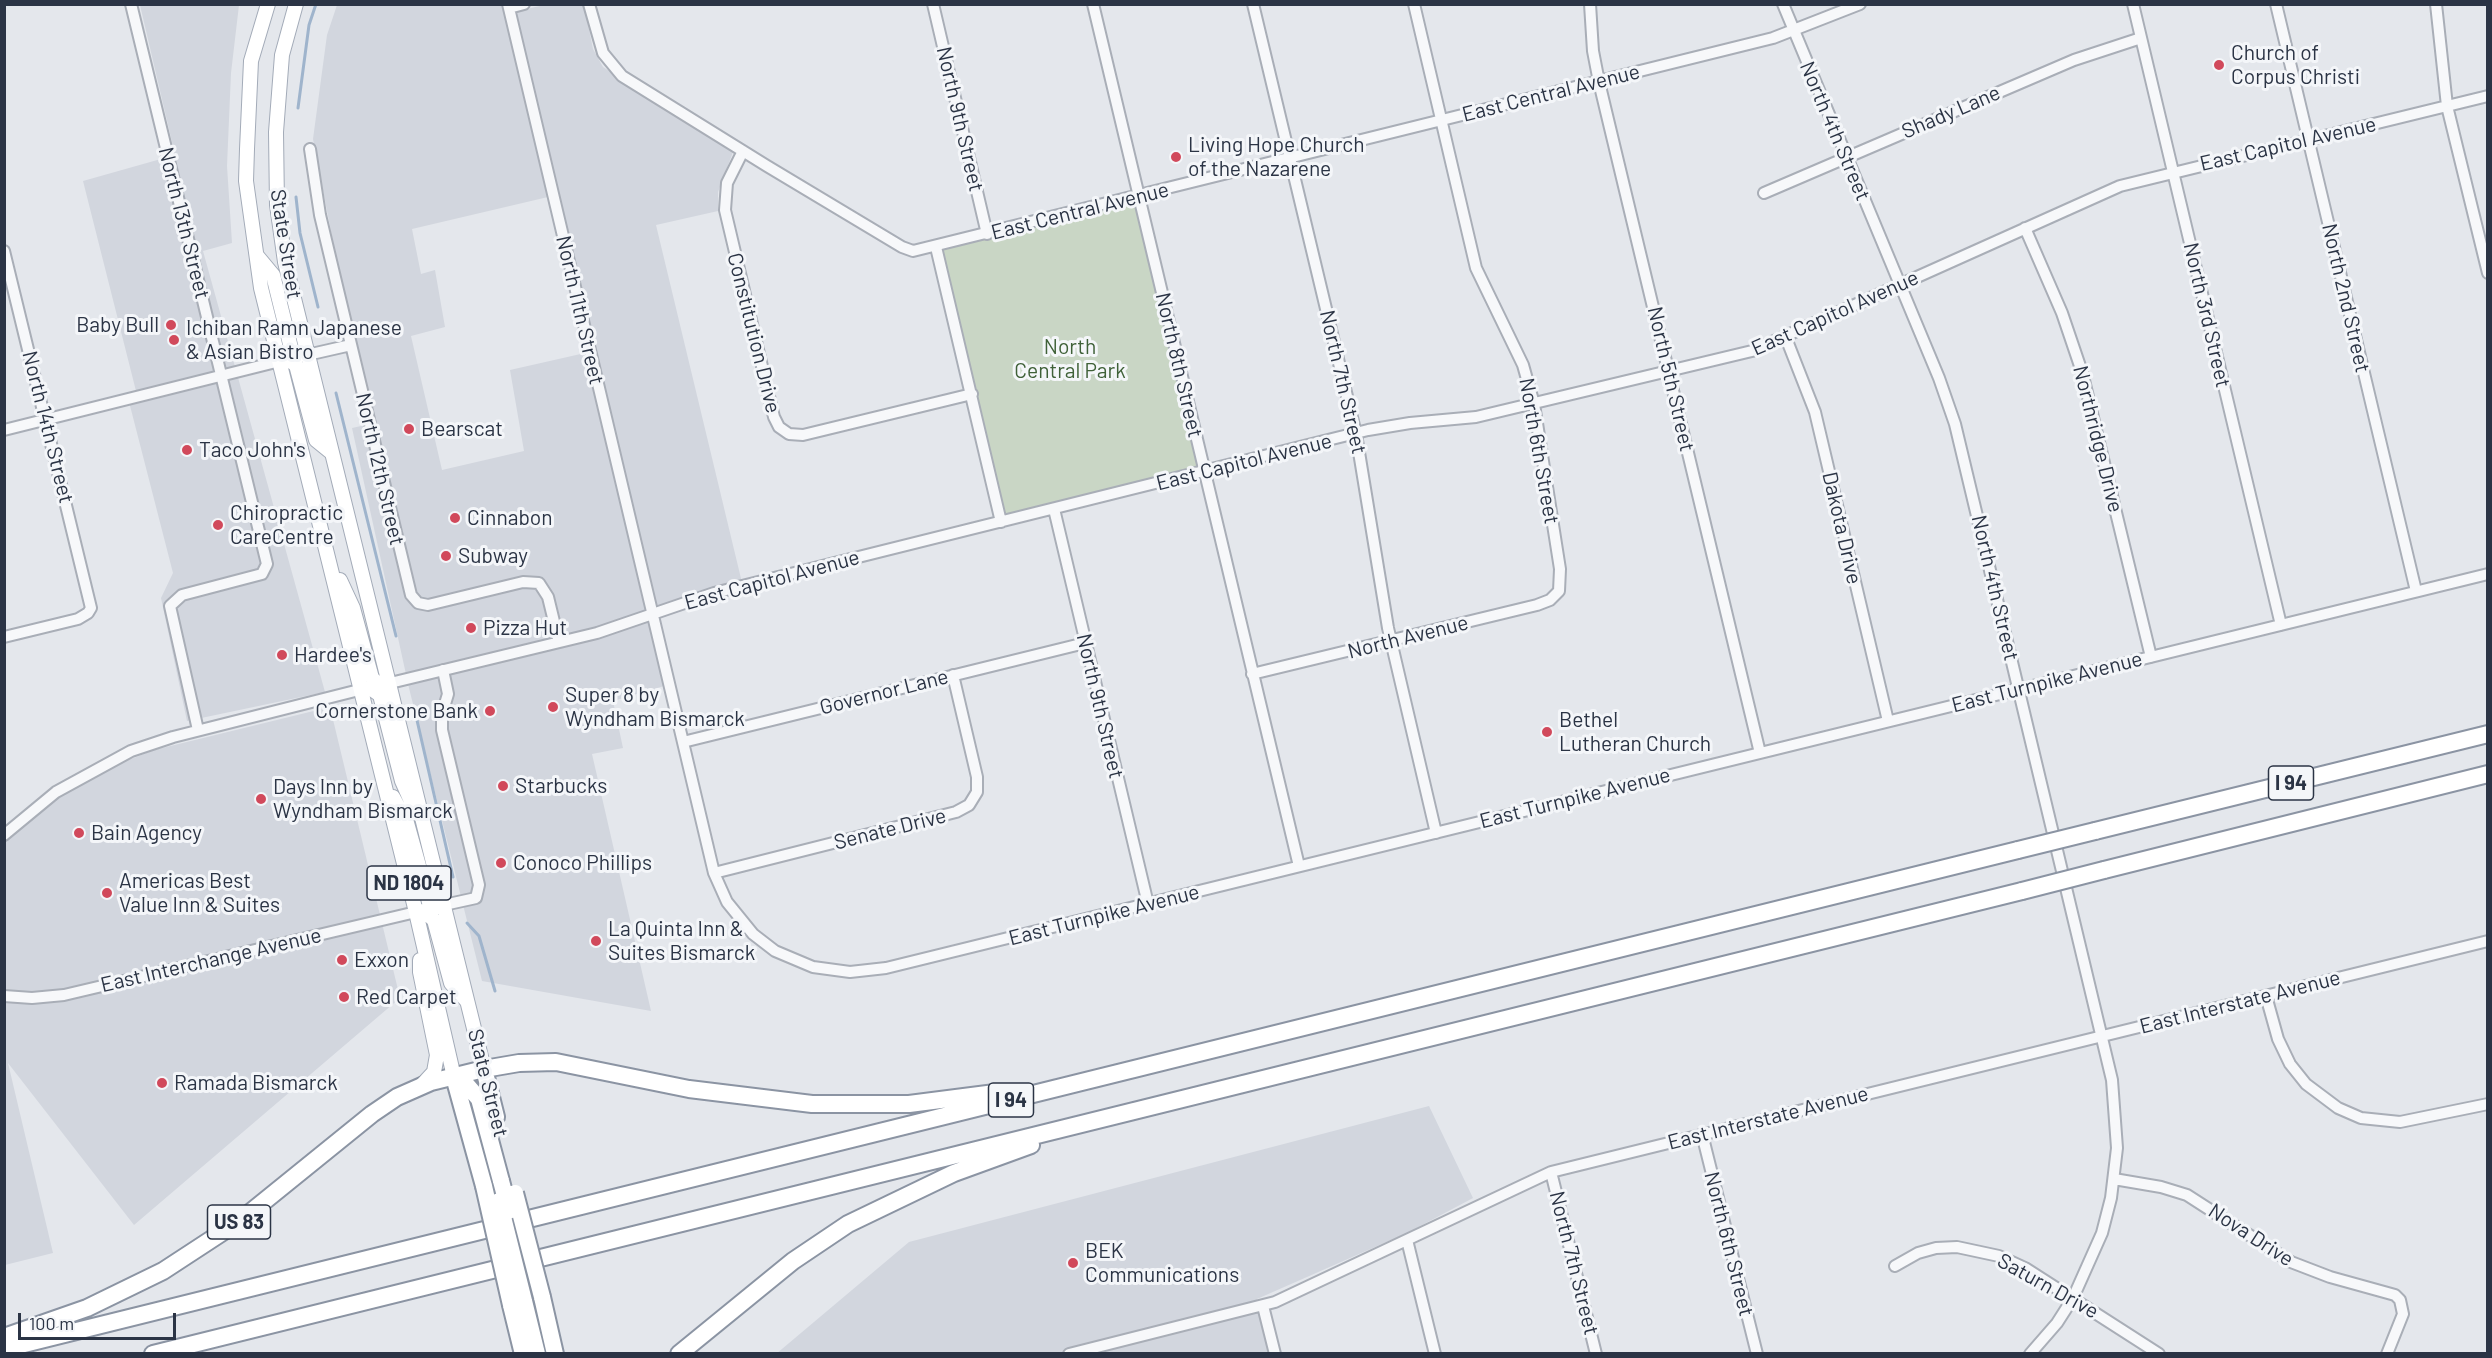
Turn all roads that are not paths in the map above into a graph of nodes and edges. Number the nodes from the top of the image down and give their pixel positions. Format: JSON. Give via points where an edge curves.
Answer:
{"nodes":[{"id":1,"x":131,"y":4,"type":"edge"},
{"id":2,"x":268,"y":4,"type":"edge"},
{"id":3,"x":296,"y":4,"type":"edge"},
{"id":4,"x":524,"y":4,"type":"edge"},
{"id":5,"x":589,"y":4,"type":"edge"},
{"id":6,"x":933,"y":4,"type":"edge"},
{"id":7,"x":1093,"y":4,"type":"edge"},
{"id":8,"x":1253,"y":4,"type":"edge"},
{"id":9,"x":1414,"y":4,"type":"edge"},
{"id":10,"x":1590,"y":4,"type":"edge"},
{"id":11,"x":1783,"y":4,"type":"edge"},
{"id":12,"x":1860,"y":4,"type":"edge"},
{"id":13,"x":2133,"y":4,"type":"edge"},
{"id":14,"x":2276,"y":4,"type":"edge"},
{"id":15,"x":2436,"y":4,"type":"edge"},
{"id":16,"x":508,"y":6,"type":"edge"},
{"id":17,"x":1793,"y":32,"type":"junction"},
{"id":18,"x":2141,"y":38,"type":"junction"},
{"id":19,"x":1599,"y":82,"type":"junction"},
{"id":20,"x":2487,"y":96,"type":"edge"},
{"id":21,"x":2448,"y":106,"type":"junction"},
{"id":22,"x":1442,"y":120,"type":"junction"},
{"id":23,"x":2308,"y":139,"type":"junction"},
{"id":24,"x":310,"y":149,"type":"dead end"},
{"id":25,"x":743,"y":151,"type":"junction"},
{"id":26,"x":1846,"y":157,"type":"junction"},
{"id":27,"x":1290,"y":158,"type":"junction"},
{"id":28,"x":2173,"y":172,"type":"junction"},
{"id":29,"x":1764,"y":193,"type":"dead end"},
{"id":30,"x":1139,"y":196,"type":"junction"},
{"id":31,"x":2025,"y":228,"type":"junction"},
{"id":32,"x":987,"y":234,"type":"junction"},
{"id":33,"x":936,"y":247,"type":"junction"},
{"id":34,"x":4,"y":251,"type":"edge"},
{"id":35,"x":256,"y":255,"type":"junction"},
{"id":36,"x":2487,"y":273,"type":"edge"},
{"id":37,"x":1900,"y":285,"type":"junction"},
{"id":38,"x":1786,"y":338,"type":"junction"},
{"id":39,"x":351,"y":345,"type":"junction"},
{"id":40,"x":307,"y":355,"type":"junction"},
{"id":41,"x":280,"y":362,"type":"junction"},
{"id":42,"x":1669,"y":371,"type":"junction"},
{"id":43,"x":222,"y":377,"type":"junction"},
{"id":44,"x":972,"y":394,"type":"junction"},
{"id":45,"x":1534,"y":404,"type":"junction"},
{"id":46,"x":46,"y":420,"type":"junction"},
{"id":47,"x":4,"y":430,"type":"edge"},
{"id":48,"x":1356,"y":434,"type":"junction"},
{"id":49,"x":332,"y":453,"type":"junction"},
{"id":50,"x":1205,"y":471,"type":"junction"},
{"id":51,"x":1054,"y":509,"type":"junction"},
{"id":52,"x":1002,"y":522,"type":"junction"},
{"id":53,"x":327,"y":554,"type":"junction"},
{"id":54,"x":2487,"y":574,"type":"edge"},
{"id":55,"x":1559,"y":591,"type":"joint"},
{"id":56,"x":2416,"y":591,"type":"junction"},
{"id":57,"x":652,"y":614,"type":"junction"},
{"id":58,"x":2281,"y":625,"type":"junction"},
{"id":59,"x":4,"y":637,"type":"edge"},
{"id":60,"x":559,"y":642,"type":"junction"},
{"id":61,"x":1391,"y":642,"type":"junction"},
{"id":62,"x":1085,"y":643,"type":"junction"},
{"id":63,"x":2151,"y":657,"type":"junction"},
{"id":64,"x":443,"y":670,"type":"junction"},
{"id":65,"x":1252,"y":674,"type":"junction"},
{"id":66,"x":953,"y":675,"type":"junction"},
{"id":67,"x":375,"y":687,"type":"junction"},
{"id":68,"x":2019,"y":689,"type":"junction"},
{"id":69,"x":1888,"y":721,"type":"junction"},
{"id":70,"x":198,"y":730,"type":"junction"},
{"id":71,"x":2487,"y":734,"type":"edge"},
{"id":72,"x":683,"y":742,"type":"junction"},
{"id":73,"x":1760,"y":753,"type":"junction"},
{"id":74,"x":2487,"y":774,"type":"edge"},
{"id":75,"x":383,"y":780,"type":"junction"},
{"id":76,"x":1436,"y":832,"type":"junction"},
{"id":77,"x":4,"y":835,"type":"edge"},
{"id":78,"x":428,"y":837,"type":"junction"},
{"id":79,"x":1299,"y":866,"type":"junction"},
{"id":80,"x":714,"y":873,"type":"junction"},
{"id":81,"x":1148,"y":904,"type":"junction"},
{"id":82,"x":444,"y":905,"type":"junction"},
{"id":83,"x":416,"y":912,"type":"junction"},
{"id":84,"x":420,"y":931,"type":"junction"},
{"id":85,"x":2487,"y":941,"type":"edge"},
{"id":86,"x":4,"y":996,"type":"edge"},
{"id":87,"x":2266,"y":996,"type":"junction"},
{"id":88,"x":468,"y":1002,"type":"junction"},
{"id":89,"x":1293,"y":1030,"type":"junction"},
{"id":90,"x":2102,"y":1036,"type":"junction"},
{"id":91,"x":484,"y":1069,"type":"junction"},
{"id":92,"x":454,"y":1077,"type":"junction"},
{"id":93,"x":421,"y":1086,"type":"junction"},
{"id":94,"x":1224,"y":1088,"type":"junction"},
{"id":95,"x":2487,"y":1104,"type":"edge"},
{"id":96,"x":1702,"y":1134,"type":"junction"},
{"id":97,"x":1551,"y":1172,"type":"junction"},
{"id":98,"x":2114,"y":1179,"type":"junction"},
{"id":99,"x":498,"y":1182,"type":"junction"},
{"id":100,"x":1407,"y":1240,"type":"junction"},
{"id":101,"x":1895,"y":1266,"type":"dead end"},
{"id":102,"x":2073,"y":1298,"type":"junction"},
{"id":103,"x":527,"y":1300,"type":"junction"},
{"id":104,"x":1263,"y":1306,"type":"junction"},
{"id":105,"x":4,"y":1336,"type":"edge"},
{"id":106,"x":4,"y":1349,"type":"edge"},
{"id":107,"x":153,"y":1353,"type":"edge"},
{"id":108,"x":523,"y":1353,"type":"edge"},
{"id":109,"x":537,"y":1353,"type":"edge"},
{"id":110,"x":548,"y":1353,"type":"edge"},
{"id":111,"x":555,"y":1353,"type":"edge"},
{"id":112,"x":679,"y":1353,"type":"edge"},
{"id":113,"x":1069,"y":1353,"type":"edge"},
{"id":114,"x":1275,"y":1353,"type":"edge"},
{"id":115,"x":1435,"y":1353,"type":"edge"},
{"id":116,"x":1596,"y":1353,"type":"edge"},
{"id":117,"x":1756,"y":1353,"type":"edge"},
{"id":118,"x":2030,"y":1353,"type":"edge"},
{"id":119,"x":2159,"y":1353,"type":"edge"},
{"id":120,"x":2387,"y":1353,"type":"edge"}],
"edges":[{"from":1,"to":43,"type":"street","name":"North 13th Street"},
{"from":2,"to":35,"type":"main road","name":"State Street","number":"ND 1804","via":[[251,61],[247,138],[246,181]]},
{"from":3,"to":40,"type":"main road","name":"State Street","number":"ND 1804","via":[[282,55],[278,90],[276,187],[285,262]]},
{"from":4,"to":16,"type":"street"},
{"from":5,"to":25,"type":"street","name":"East Central Avenue","via":[[599,45],[617,72]]},
{"from":6,"to":32,"type":"street","name":"North 9th Street"},
{"from":7,"to":30,"type":"street","name":"North 8th Street"},
{"from":8,"to":27,"type":"street","name":"North 7th Street"},
{"from":9,"to":22,"type":"street","name":"North 6th Street"},
{"from":10,"to":19,"type":"street","name":"North 5th Street"},
{"from":11,"to":17,"type":"street","name":"North 4th Street"},
{"from":12,"to":17,"type":"street","name":"East Central Avenue"},
{"from":13,"to":18,"type":"street","name":"North 3rd Street"},
{"from":14,"to":23,"type":"street","name":"North 2nd Street"},
{"from":15,"to":21,"type":"street"},
{"from":16,"to":57,"type":"street","name":"North 11th Street"},
{"from":17,"to":19,"type":"street","name":"East Central Avenue"},
{"from":17,"to":26,"type":"street","name":"North 4th Street"},
{"from":18,"to":26,"type":"street","name":"Shady Lane","via":[[2074,60]]},
{"from":18,"to":28,"type":"street","name":"North 3rd Street"},
{"from":19,"to":22,"type":"street","name":"East Central Avenue"},
{"from":19,"to":42,"type":"street","name":"North 5th Street"},
{"from":20,"to":21,"type":"street","name":"East Capitol Avenue"},
{"from":21,"to":23,"type":"street","name":"East Capitol Avenue"},
{"from":21,"to":36,"type":"street"},
{"from":22,"to":27,"type":"street","name":"East Central Avenue"},
{"from":22,"to":45,"type":"street","name":"North 6th Street","via":[[1479,276],[1523,365]]},
{"from":23,"to":28,"type":"street","name":"East Capitol Avenue"},
{"from":23,"to":56,"type":"street","name":"North 2nd Street"},
{"from":24,"to":39,"type":"street","name":"North 12th Street","via":[[317,202]]},
{"from":25,"to":33,"type":"street","name":"East Central Avenue","via":[[902,247],[913,251]]},
{"from":25,"to":44,"type":"street","name":"Constitution Drive","via":[[727,183],[725,210],[779,427],[789,434],[803,435]]},
{"from":26,"to":29,"type":"street","name":"Shady Lane"},
{"from":26,"to":37,"type":"street","name":"North 4th Street"},
{"from":27,"to":30,"type":"street","name":"East Central Avenue"},
{"from":27,"to":48,"type":"street","name":"North 7th Street"},
{"from":28,"to":31,"type":"street","name":"East Capitol Avenue","via":[[2105,192]]},
{"from":28,"to":58,"type":"street","name":"North 3rd Street"},
{"from":30,"to":32,"type":"street","name":"East Central Avenue"},
{"from":30,"to":50,"type":"street","name":"North 8th Street"},
{"from":31,"to":37,"type":"street","name":"East Capitol Avenue"},
{"from":31,"to":63,"type":"street","name":"Northridge Drive","via":[[2053,290],[2082,372]]},
{"from":32,"to":33,"type":"street","name":"East Central Avenue"},
{"from":33,"to":44,"type":"street"},
{"from":34,"to":46,"type":"street","name":"North 14th Street"},
{"from":35,"to":40,"type":"main road","via":[[273,275],[291,348],[294,353]]},
{"from":35,"to":41,"type":"main road","name":"State Street","number":"ND 1804"},
{"from":37,"to":38,"type":"street","name":"East Capitol Avenue"},
{"from":37,"to":68,"type":"street","name":"North 4th Street","via":[[1955,424]]},
{"from":38,"to":42,"type":"street","name":"East Capitol Avenue","via":[[1752,351]]},
{"from":38,"to":69,"type":"street","name":"Dakota Drive","via":[[1815,412]]},
{"from":39,"to":40,"type":"street"},
{"from":39,"to":60,"type":"street","name":"North 12th Street","via":[[414,600],[433,604],[534,582],[546,592]]},
{"from":40,"to":49,"type":"main road","name":"State Street","number":"ND 1804"},
{"from":41,"to":43,"type":"street"},
{"from":41,"to":49,"type":"main road","via":[[289,360],[296,366],[316,440]]},
{"from":41,"to":53,"type":"main road","name":"State Street","number":"ND 1804"},
{"from":42,"to":45,"type":"street","name":"East Capitol Avenue"},
{"from":42,"to":73,"type":"street","name":"North 5th Street"},
{"from":43,"to":46,"type":"street"},
{"from":43,"to":70,"type":"street","name":"North 13th Street","via":[[267,559],[266,570],[256,577],[182,595],[173,601],[169,612]]},
{"from":44,"to":52,"type":"street"},
{"from":45,"to":48,"type":"street","name":"East Capitol Avenue","via":[[1476,417],[1397,425]]},
{"from":45,"to":55,"type":"street","name":"North 6th Street","via":[[1560,569]]},
{"from":46,"to":47,"type":"street"},
{"from":46,"to":59,"type":"street","name":"North 14th Street","via":[[91,603],[88,613],[78,619]]},
{"from":48,"to":50,"type":"street","name":"East Capitol Avenue"},
{"from":48,"to":61,"type":"street","name":"North 7th Street"},
{"from":49,"to":67,"type":"main road","name":"State Street","number":"ND 1804"},
{"from":50,"to":51,"type":"street","name":"East Capitol Avenue"},
{"from":50,"to":65,"type":"street","name":"North 8th Street"},
{"from":51,"to":52,"type":"street","name":"East Capitol Avenue"},
{"from":51,"to":62,"type":"street","name":"North 9th Street"},
{"from":52,"to":57,"type":"street","name":"East Capitol Avenue","via":[[714,593]]},
{"from":53,"to":67,"type":"main road","name":"State Street","number":"ND 1804"},
{"from":53,"to":67,"type":"main road","via":[[353,608]]},
{"from":54,"to":56,"type":"street","name":"East Turnpike Avenue"},
{"from":55,"to":61,"type":"street","name":"North Avenue","via":[[1544,603]]},
{"from":56,"to":58,"type":"street","name":"East Turnpike Avenue"},
{"from":57,"to":60,"type":"street","name":"East Capitol Avenue"},
{"from":57,"to":72,"type":"street","name":"North 11th Street"},
{"from":58,"to":63,"type":"street","name":"East Turnpike Avenue"},
{"from":60,"to":64,"type":"street","name":"East Capitol Avenue"},
{"from":61,"to":65,"type":"street","name":"North Avenue"},
{"from":61,"to":76,"type":"street","name":"North 7th Street"},
{"from":62,"to":66,"type":"street","name":"Governor Lane"},
{"from":62,"to":81,"type":"street","name":"North 9th Street"},
{"from":63,"to":68,"type":"street","name":"East Turnpike Avenue"},
{"from":64,"to":67,"type":"street","name":"East Capitol Avenue"},
{"from":64,"to":82,"type":"street","via":[[448,694],[442,730],[479,885],[476,898]]},
{"from":65,"to":79,"type":"street","name":"North 8th Street"},
{"from":66,"to":72,"type":"street","name":"Governor Lane"},
{"from":66,"to":80,"type":"street","name":"Senate Drive","via":[[978,777],[977,792],[969,805],[956,812]]},
{"from":67,"to":70,"type":"street","name":"East Capitol Avenue"},
{"from":67,"to":75,"type":"main road","name":"State Street","number":"ND 1804"},
{"from":67,"to":78,"type":"main road","name":"State Street","number":"ND 1804"},
{"from":67,"to":78,"type":"main road","via":[[402,781]]},
{"from":68,"to":69,"type":"street","name":"East Turnpike Avenue"},
{"from":68,"to":90,"type":"street","name":"North 4th Street"},
{"from":69,"to":73,"type":"street","name":"East Turnpike Avenue"},
{"from":70,"to":77,"type":"street","name":"East Capitol Avenue","via":[[145,745],[86,773],[39,804]]},
{"from":71,"to":89,"type":"highway","number":"I 94","bridge":true},
{"from":72,"to":80,"type":"street","name":"North 11th Street"},
{"from":73,"to":76,"type":"street","name":"East Turnpike Avenue"},
{"from":74,"to":94,"type":"highway","number":"I 94","bridge":true},
{"from":75,"to":82,"type":"main road","via":[[407,823],[429,902],[436,907]]},
{"from":75,"to":83,"type":"main road","name":"State Street","number":"ND 1804"},
{"from":76,"to":79,"type":"street","name":"East Turnpike Avenue"},
{"from":78,"to":82,"type":"main road","name":"State Street","number":"ND 1804"},
{"from":79,"to":81,"type":"street","name":"East Turnpike Avenue"},
{"from":80,"to":81,"type":"street","name":"East Turnpike Avenue","via":[[735,914],[764,943],[801,963],[837,972],[886,968]]},
{"from":82,"to":88,"type":"main road","name":"State Street","number":"ND 1804"},
{"from":83,"to":84,"type":"main road","name":"State Street","number":"ND 1804"},
{"from":83,"to":86,"type":"street","name":"East Interchange Avenue","via":[[63,995]]},
{"from":83,"to":88,"type":"main road","via":[[424,911],[434,920],[451,983]]},
{"from":84,"to":92,"type":"main road","name":"State Street","number":"ND 1804"},
{"from":84,"to":93,"type":"main road","via":[[420,972],[437,1055],[434,1072]]},
{"from":85,"to":87,"type":"street","name":"East Interstate Avenue"},
{"from":87,"to":90,"type":"street","name":"East Interstate Avenue"},
{"from":87,"to":95,"type":"street","via":[[2290,1064],[2306,1084],[2338,1108],[2361,1118],[2400,1122]]},
{"from":88,"to":91,"type":"main road","name":"State Street","number":"ND 1804"},
{"from":89,"to":91,"type":"highway","via":[[976,1097],[889,1105],[754,1099],[556,1062]]},
{"from":89,"to":106,"type":"highway","number":"I 94"},
{"from":90,"to":96,"type":"street","name":"East Interstate Avenue"},
{"from":90,"to":98,"type":"street","name":"North 4th Street","via":[[2117,1120]]},
{"from":91,"to":92,"type":"highway","number":"US 83"},
{"from":91,"to":99,"type":"highway","name":"State Street"},
{"from":92,"to":93,"type":"highway","number":"US 83"},
{"from":92,"to":99,"type":"highway","name":"State Street","number":"ND 1804","via":[[466,1122]]},
{"from":92,"to":99,"type":"highway","via":[[474,1092],[483,1107]]},
{"from":93,"to":105,"type":"highway","number":"US 83","via":[[372,1114],[256,1209],[179,1262],[87,1308]]},
{"from":94,"to":107,"type":"highway","number":"I 94"},
{"from":94,"to":112,"type":"highway","via":[[1049,1138],[954,1173],[888,1203],[793,1261]]},
{"from":96,"to":97,"type":"street","name":"East Interstate Avenue"},
{"from":96,"to":117,"type":"street","name":"North 6th Street"},
{"from":97,"to":100,"type":"street","name":"East Interstate Avenue"},
{"from":97,"to":116,"type":"street","name":"North 7th Street"},
{"from":98,"to":102,"type":"street","name":"North 4th Street","via":[[2102,1233]]},
{"from":98,"to":120,"type":"street","name":"Nova Drive","via":[[2161,1186],[2187,1195],[2291,1262],[2395,1295],[2403,1314]]},
{"from":99,"to":103,"type":"highway","name":"State Street","number":"ND 1804","bridge":true},
{"from":99,"to":103,"type":"highway","name":"State Street","bridge":true},
{"from":100,"to":104,"type":"street","name":"East Interstate Avenue","via":[[1299,1293]]},
{"from":100,"to":115,"type":"street"},
{"from":101,"to":102,"type":"street","name":"Saturn Drive","via":[[1936,1248],[1972,1249],[2012,1262]]},
{"from":102,"to":118,"type":"street","name":"North 4th Street"},
{"from":102,"to":119,"type":"street","name":"Saturn Drive"},
{"from":103,"to":108,"type":"highway","name":"State Street","number":"ND 1804"},
{"from":103,"to":109,"type":"highway"},
{"from":103,"to":110,"type":"highway"},
{"from":103,"to":111,"type":"highway","name":"State Street"},
{"from":104,"to":113,"type":"street","name":"East Interstate Avenue"},
{"from":104,"to":114,"type":"street"}]}
